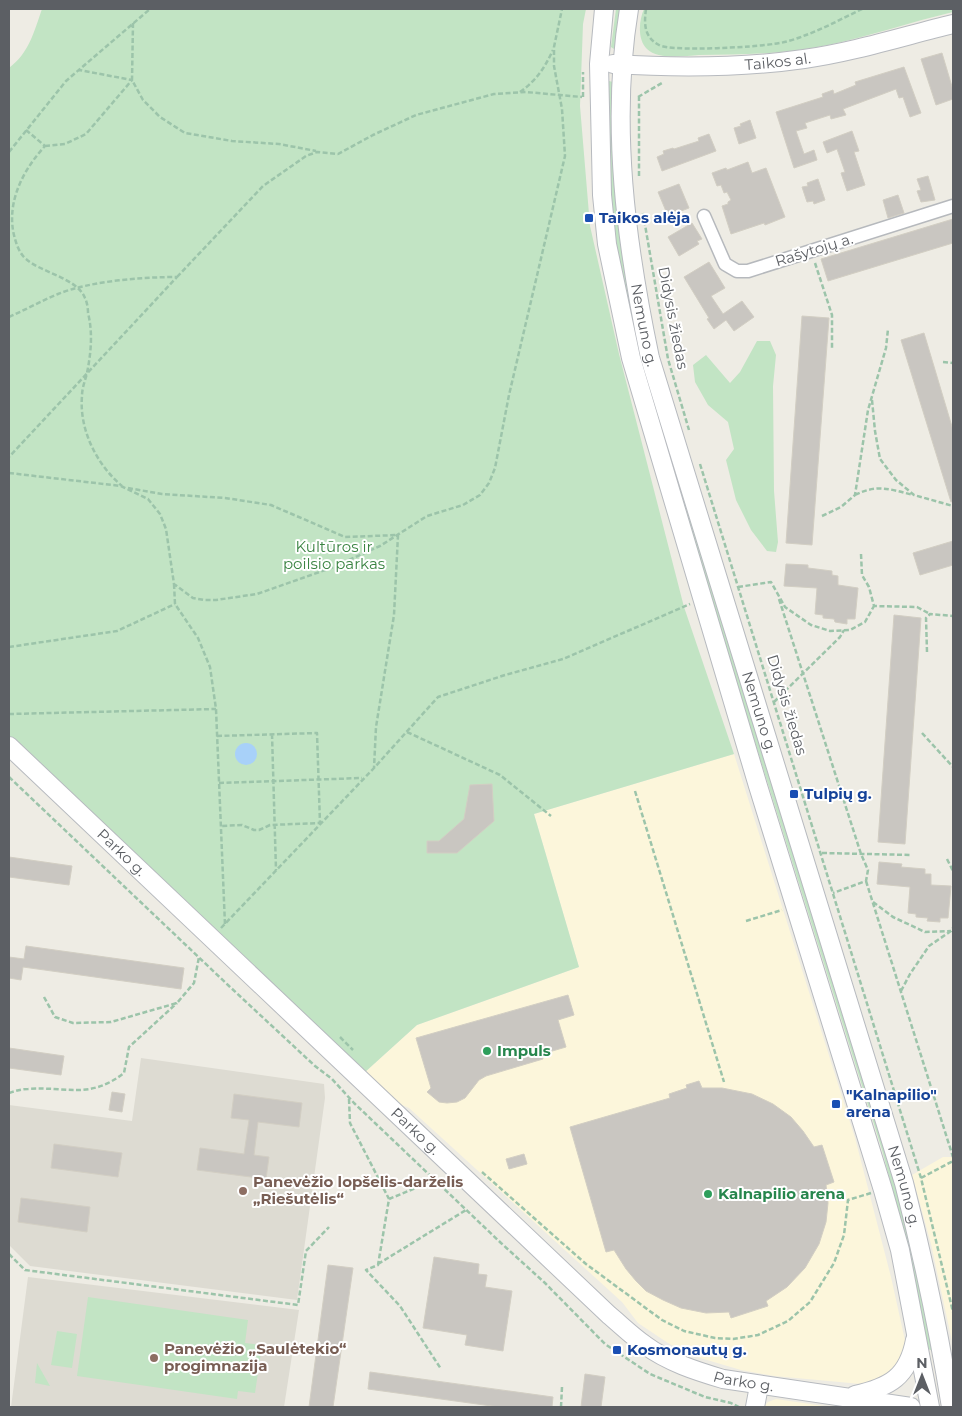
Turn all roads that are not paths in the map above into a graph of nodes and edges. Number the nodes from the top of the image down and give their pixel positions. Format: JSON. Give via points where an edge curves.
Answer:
{"nodes":[{"id":1,"x":604,"y":9,"type":"edge"},
{"id":2,"x":629,"y":9,"type":"edge"},
{"id":3,"x":953,"y":24,"type":"edge"},
{"id":4,"x":599,"y":64,"type":"junction"},
{"id":5,"x":623,"y":65,"type":"junction"},
{"id":6,"x":953,"y":206,"type":"edge"},
{"id":7,"x":704,"y":216,"type":"dead end"},
{"id":8,"x":9,"y":746,"type":"edge"},
{"id":9,"x":916,"y":1334,"type":"junction"},
{"id":10,"x":760,"y":1386,"type":"junction"},
{"id":11,"x":849,"y":1397,"type":"junction"},
{"id":12,"x":755,"y":1407,"type":"edge"},
{"id":13,"x":912,"y":1407,"type":"edge"},
{"id":14,"x":930,"y":1407,"type":"edge"},
{"id":15,"x":951,"y":1407,"type":"edge"}],
"edges":[{"from":1,"to":4,"type":"main road","name":"Nemuno g."},
{"from":2,"to":5,"type":"main road","name":"Nemuno g."},
{"from":3,"to":5,"type":"main road","name":"Taikos al.","via":[[805,59],[749,65]]},
{"from":4,"to":5,"type":"main road","name":"Taikos al."},
{"from":4,"to":9,"type":"main road","name":"Nemuno g.","via":[[602,195],[607,244],[630,358],[883,1190],[900,1250]]},
{"from":5,"to":15,"type":"main road","name":"Nemuno g.","via":[[623,177],[637,298],[650,358],[730,590],[904,1183],[932,1300]]},
{"from":6,"to":7,"type":"street","name":"Rašytojų a.","via":[[748,271],[737,271],[725,264]]},
{"from":8,"to":10,"type":"main road","name":"Parko g.","via":[[609,1315],[646,1346],[670,1360],[723,1379]]},
{"from":9,"to":11,"type":"main road","via":[[910,1361],[896,1378],[878,1390]]},
{"from":9,"to":14,"type":"main road","name":"Nemuno g."},
{"from":10,"to":11,"type":"main road","name":"Parko g."},
{"from":10,"to":12,"type":"main road"},
{"from":11,"to":13,"type":"main road","name":"Parko g."}]}
